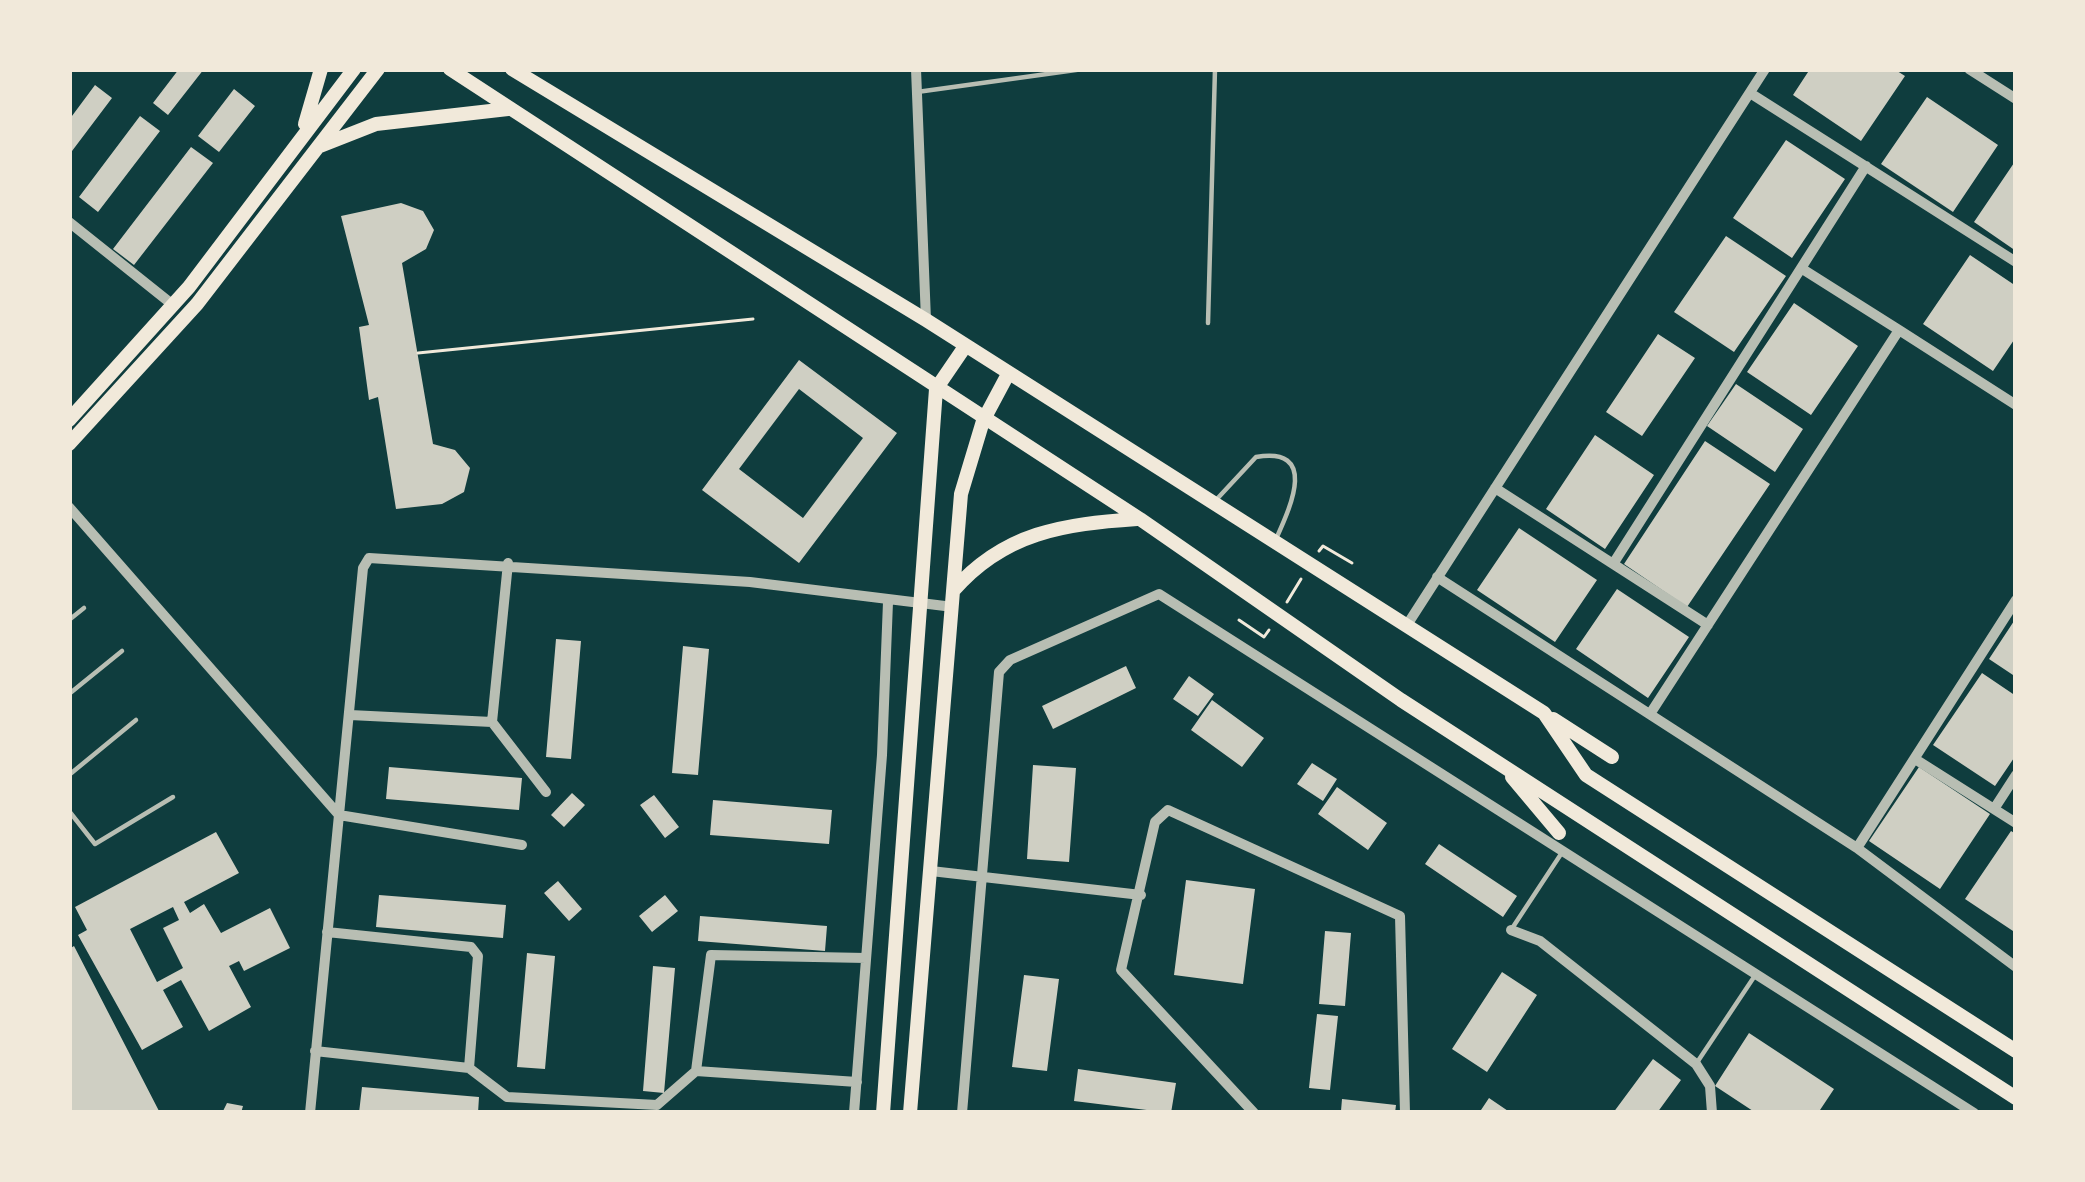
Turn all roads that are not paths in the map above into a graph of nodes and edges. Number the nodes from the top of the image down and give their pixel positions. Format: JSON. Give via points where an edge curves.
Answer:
{"nodes":[{"id":1,"x":320,"y":69,"type":"edge"},
{"id":2,"x":354,"y":69,"type":"edge"},
{"id":3,"x":378,"y":69,"type":"edge"},
{"id":4,"x":450,"y":69,"type":"edge"},
{"id":5,"x":512,"y":69,"type":"edge"},
{"id":6,"x":916,"y":69,"type":"edge"},
{"id":7,"x":1083,"y":69,"type":"edge"},
{"id":8,"x":1215,"y":69,"type":"edge"},
{"id":9,"x":1765,"y":69,"type":"edge"},
{"id":10,"x":1970,"y":69,"type":"edge"},
{"id":11,"x":917,"y":92,"type":"junction"},
{"id":12,"x":1750,"y":93,"type":"junction"},
{"id":13,"x":2016,"y":99,"type":"edge"},
{"id":14,"x":509,"y":108,"type":"junction"},
{"id":15,"x":315,"y":148,"type":"junction"},
{"id":16,"x":288,"y":155,"type":"junction"},
{"id":17,"x":1866,"y":166,"type":"junction"},
{"id":18,"x":69,"y":222,"type":"edge"},
{"id":19,"x":2016,"y":262,"type":"edge"},
{"id":20,"x":1804,"y":270,"type":"junction"},
{"id":21,"x":173,"y":305,"type":"junction"},
{"id":22,"x":926,"y":320,"type":"junction"},
{"id":23,"x":1208,"y":322,"type":"dead end"},
{"id":24,"x":1899,"y":330,"type":"junction"},
{"id":25,"x":964,"y":348,"type":"junction"},
{"id":26,"x":1007,"y":376,"type":"junction"},
{"id":27,"x":935,"y":389,"type":"junction"},
{"id":28,"x":2016,"y":405,"type":"edge"},
{"id":29,"x":69,"y":420,"type":"edge"},
{"id":30,"x":983,"y":422,"type":"junction"},
{"id":31,"x":69,"y":444,"type":"edge"},
{"id":32,"x":1495,"y":488,"type":"junction"},
{"id":33,"x":1213,"y":504,"type":"junction"},
{"id":34,"x":69,"y":506,"type":"edge"},
{"id":35,"x":1140,"y":519,"type":"junction"},
{"id":36,"x":1274,"y":543,"type":"junction"},
{"id":37,"x":508,"y":563,"type":"junction"},
{"id":38,"x":1613,"y":564,"type":"junction"},
{"id":39,"x":1437,"y":577,"type":"junction"},
{"id":40,"x":953,"y":599,"type":"junction"},
{"id":41,"x":2016,"y":600,"type":"edge"},
{"id":42,"x":888,"y":602,"type":"junction"},
{"id":43,"x":923,"y":605,"type":"junction"},
{"id":44,"x":84,"y":608,"type":"dead end"},
{"id":45,"x":69,"y":620,"type":"edge"},
{"id":46,"x":1407,"y":625,"type":"junction"},
{"id":47,"x":1708,"y":626,"type":"junction"},
{"id":48,"x":122,"y":651,"type":"dead end"},
{"id":49,"x":69,"y":694,"type":"edge"},
{"id":50,"x":1544,"y":712,"type":"junction"},
{"id":51,"x":1650,"y":714,"type":"junction"},
{"id":52,"x":350,"y":716,"type":"junction"},
{"id":53,"x":136,"y":720,"type":"dead end"},
{"id":54,"x":492,"y":722,"type":"junction"},
{"id":55,"x":1612,"y":757,"type":"dead end"},
{"id":56,"x":1915,"y":759,"type":"junction"},
{"id":57,"x":1502,"y":765,"type":"junction"},
{"id":58,"x":69,"y":775,"type":"edge"},
{"id":59,"x":2016,"y":775,"type":"edge"},
{"id":60,"x":546,"y":792,"type":"dead end"},
{"id":61,"x":172,"y":797,"type":"dead end"},
{"id":62,"x":1994,"y":809,"type":"junction"},
{"id":63,"x":69,"y":811,"type":"edge"},
{"id":64,"x":339,"y":815,"type":"junction"},
{"id":65,"x":2016,"y":823,"type":"edge"},
{"id":66,"x":1559,"y":833,"type":"dead end"},
{"id":67,"x":522,"y":845,"type":"dead end"},
{"id":68,"x":1857,"y":848,"type":"junction"},
{"id":69,"x":1564,"y":850,"type":"junction"},
{"id":70,"x":931,"y":871,"type":"junction"},
{"id":71,"x":982,"y":876,"type":"junction"},
{"id":72,"x":1141,"y":895,"type":"junction"},
{"id":73,"x":1511,"y":930,"type":"joint"},
{"id":74,"x":327,"y":932,"type":"junction"},
{"id":75,"x":866,"y":958,"type":"junction"},
{"id":76,"x":2016,"y":967,"type":"edge"},
{"id":77,"x":1757,"y":974,"type":"junction"},
{"id":78,"x":315,"y":1051,"type":"junction"},
{"id":79,"x":2016,"y":1051,"type":"edge"},
{"id":80,"x":1696,"y":1064,"type":"junction"},
{"id":81,"x":469,"y":1068,"type":"junction"},
{"id":82,"x":696,"y":1072,"type":"junction"},
{"id":83,"x":856,"y":1082,"type":"junction"},
{"id":84,"x":2016,"y":1098,"type":"edge"},
{"id":85,"x":656,"y":1109,"type":"edge"},
{"id":86,"x":310,"y":1113,"type":"edge"},
{"id":87,"x":854,"y":1113,"type":"edge"},
{"id":88,"x":883,"y":1113,"type":"edge"},
{"id":89,"x":910,"y":1113,"type":"edge"},
{"id":90,"x":962,"y":1113,"type":"edge"},
{"id":91,"x":1254,"y":1113,"type":"edge"},
{"id":92,"x":1405,"y":1113,"type":"edge"},
{"id":93,"x":1712,"y":1113,"type":"edge"},
{"id":94,"x":1974,"y":1113,"type":"edge"}],
"edges":[{"from":1,"to":16,"type":"main road"},
{"from":2,"to":16,"type":"main road"},
{"from":3,"to":15,"type":"main road"},
{"from":4,"to":14,"type":"main road"},
{"from":5,"to":22,"type":"main road"},
{"from":6,"to":11,"type":"street"},
{"from":7,"to":11,"type":"lane"},
{"from":8,"to":23,"type":"lane"},
{"from":9,"to":12,"type":"street"},
{"from":10,"to":13,"type":"street"},
{"from":11,"to":22,"type":"street"},
{"from":12,"to":17,"type":"street"},
{"from":12,"to":32,"type":"street"},
{"from":14,"to":15,"type":"main road","via":[[376,124]]},
{"from":14,"to":27,"type":"main road"},
{"from":15,"to":31,"type":"main road","via":[[197,304]]},
{"from":16,"to":21,"type":"main road"},
{"from":17,"to":19,"type":"street"},
{"from":17,"to":20,"type":"street"},
{"from":18,"to":21,"type":"street"},
{"from":20,"to":24,"type":"street"},
{"from":20,"to":38,"type":"street"},
{"from":21,"to":29,"type":"main road"},
{"from":22,"to":25,"type":"main road"},
{"from":24,"to":28,"type":"street"},
{"from":24,"to":47,"type":"street"},
{"from":25,"to":26,"type":"main road"},
{"from":25,"to":27,"type":"main road"},
{"from":26,"to":30,"type":"main road"},
{"from":26,"to":33,"type":"main road"},
{"from":27,"to":30,"type":"main road"},
{"from":27,"to":43,"type":"main road"},
{"from":30,"to":35,"type":"main road"},
{"from":30,"to":40,"type":"main road","via":[[964,470]]},
{"from":32,"to":38,"type":"street"},
{"from":32,"to":39,"type":"street"},
{"from":33,"to":36,"type":"main road"},
{"from":33,"to":36,"type":"lane","via":[[1256,457],[1279,459],[1298,486]]},
{"from":34,"to":64,"type":"street"},
{"from":35,"to":40,"type":"main road","via":[[1033,533],[977,565]]},
{"from":35,"to":57,"type":"main road"},
{"from":36,"to":46,"type":"main road"},
{"from":37,"to":42,"type":"street"},
{"from":37,"to":52,"type":"street","via":[[375,556],[365,562]]},
{"from":37,"to":54,"type":"street"},
{"from":38,"to":47,"type":"street"},
{"from":39,"to":46,"type":"street"},
{"from":39,"to":51,"type":"street"},
{"from":40,"to":43,"type":"street"},
{"from":40,"to":70,"type":"main road"},
{"from":41,"to":56,"type":"street"},
{"from":42,"to":43,"type":"street"},
{"from":42,"to":75,"type":"street"},
{"from":43,"to":88,"type":"main road"},
{"from":44,"to":45,"type":"lane"},
{"from":46,"to":50,"type":"main road"},
{"from":47,"to":51,"type":"street"},
{"from":48,"to":49,"type":"lane"},
{"from":50,"to":55,"type":"main road"},
{"from":50,"to":79,"type":"main road","via":[[1586,775]]},
{"from":51,"to":68,"type":"street"},
{"from":52,"to":54,"type":"street"},
{"from":52,"to":64,"type":"street"},
{"from":53,"to":58,"type":"lane"},
{"from":54,"to":60,"type":"street"},
{"from":56,"to":62,"type":"street"},
{"from":56,"to":68,"type":"street"},
{"from":57,"to":66,"type":"main road"},
{"from":57,"to":84,"type":"main road"},
{"from":59,"to":62,"type":"street"},
{"from":61,"to":63,"type":"lane","via":[[95,844]]},
{"from":62,"to":65,"type":"street"},
{"from":64,"to":67,"type":"street"},
{"from":64,"to":74,"type":"street"},
{"from":68,"to":76,"type":"street"},
{"from":69,"to":71,"type":"street","via":[[1160,594],[1010,660],[999,672]]},
{"from":69,"to":73,"type":"lane"},
{"from":69,"to":77,"type":"street"},
{"from":70,"to":71,"type":"street"},
{"from":70,"to":89,"type":"main road"},
{"from":71,"to":72,"type":"street"},
{"from":71,"to":90,"type":"street"},
{"from":72,"to":91,"type":"street","via":[[1123,974]]},
{"from":72,"to":92,"type":"street","via":[[1155,822],[1176,811],[1400,916]]},
{"from":73,"to":80,"type":"street","via":[[1540,941]]},
{"from":74,"to":78,"type":"street"},
{"from":74,"to":81,"type":"street","via":[[476,951]]},
{"from":75,"to":82,"type":"street","via":[[711,955]]},
{"from":75,"to":83,"type":"street"},
{"from":77,"to":80,"type":"lane"},
{"from":77,"to":94,"type":"street"},
{"from":78,"to":81,"type":"street"},
{"from":78,"to":86,"type":"street"},
{"from":80,"to":93,"type":"street","via":[[1710,1086]]},
{"from":81,"to":85,"type":"street","via":[[507,1097]]},
{"from":82,"to":83,"type":"street"},
{"from":82,"to":85,"type":"street"},
{"from":83,"to":87,"type":"street"}]}
